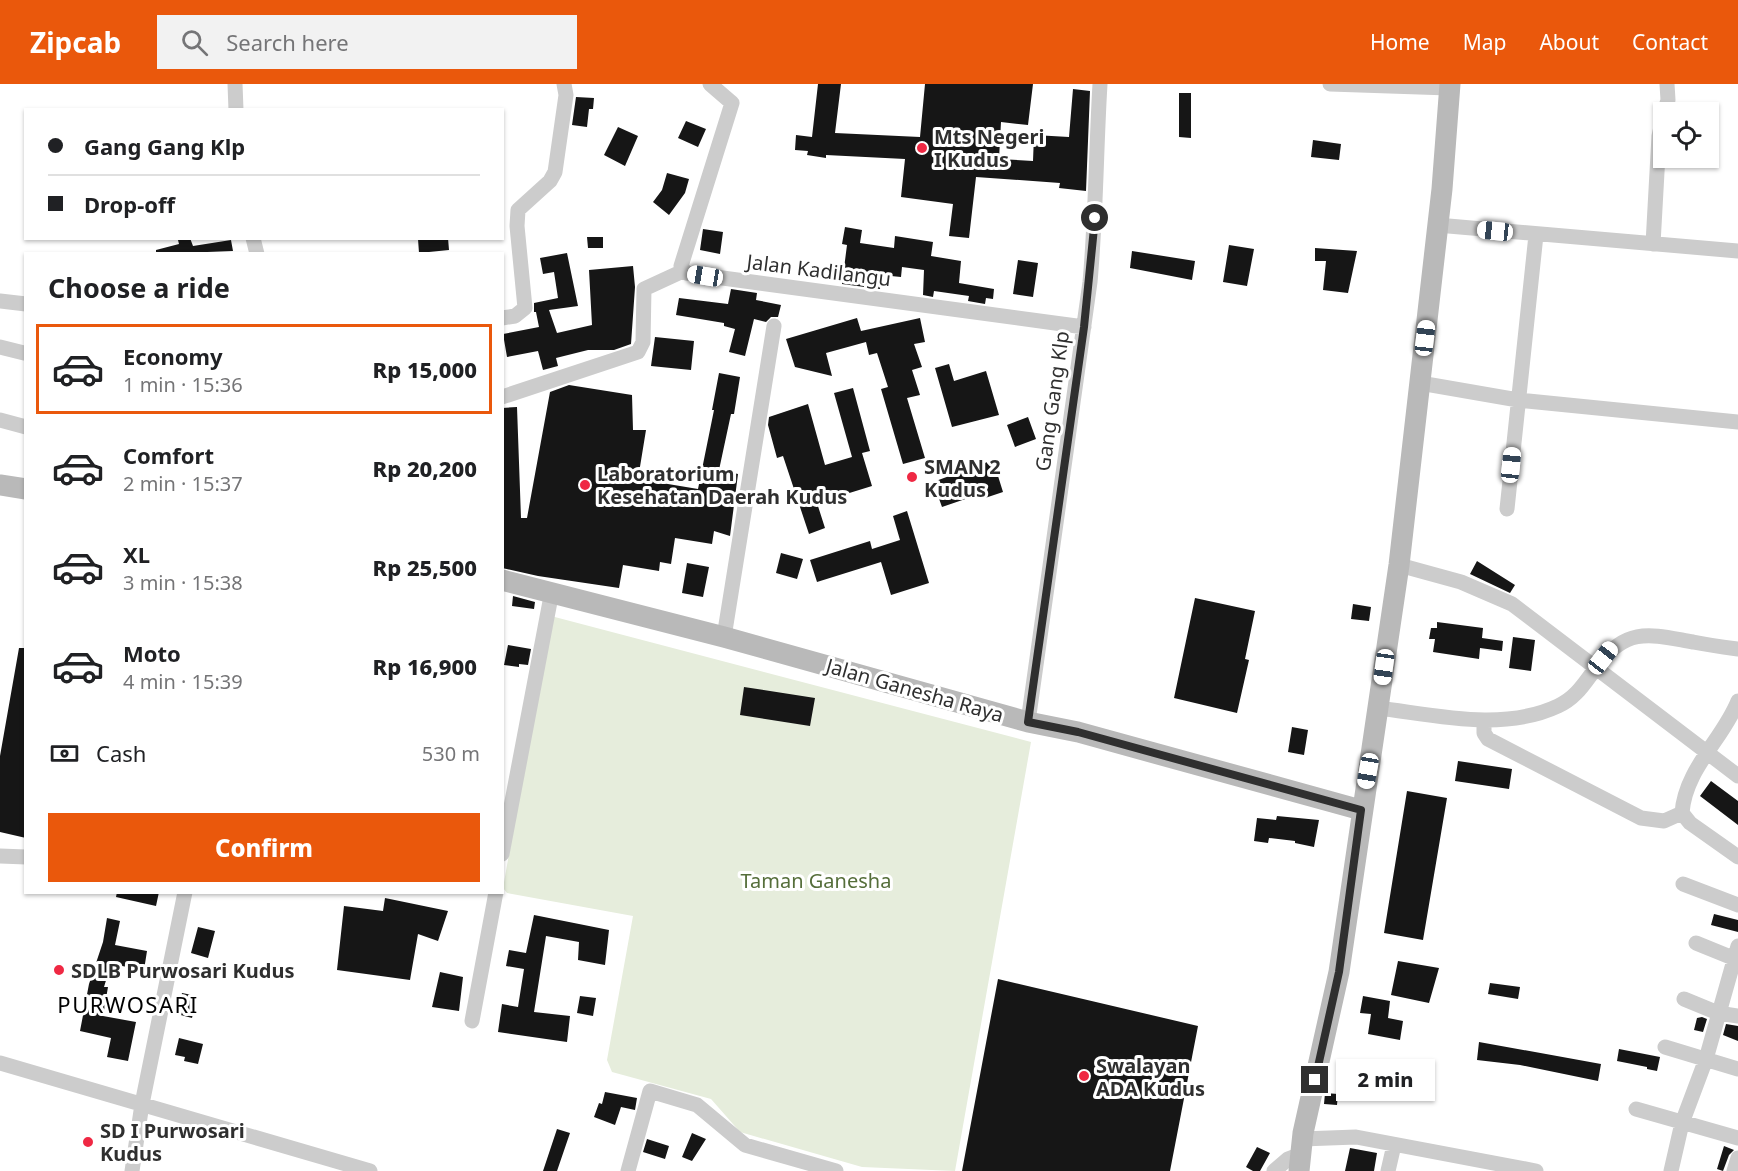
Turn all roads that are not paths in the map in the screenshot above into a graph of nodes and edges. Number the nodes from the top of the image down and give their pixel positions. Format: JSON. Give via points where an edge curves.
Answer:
{"nodes":[{"id":1,"x":235,"y":84,"type":"edge"},
{"id":2,"x":564,"y":84,"type":"edge"},
{"id":3,"x":710,"y":84,"type":"edge"},
{"id":4,"x":1100,"y":84,"type":"edge"},
{"id":5,"x":1330,"y":84,"type":"edge"},
{"id":6,"x":1667,"y":84,"type":"edge"},
{"id":7,"x":1449,"y":86,"type":"edge"},
{"id":8,"x":1667,"y":102,"type":"edge"},
{"id":9,"x":236,"y":108,"type":"edge"},
{"id":10,"x":1657,"y":168,"type":"edge"},
{"id":11,"x":1437,"y":225,"type":"junction"},
{"id":12,"x":1536,"y":235,"type":"junction"},
{"id":13,"x":1653,"y":244,"type":"junction"},
{"id":14,"x":1738,"y":251,"type":"edge"},
{"id":15,"x":682,"y":270,"type":"junction"},
{"id":16,"x":0,"y":301,"type":"edge"},
{"id":17,"x":24,"y":304,"type":"edge"},
{"id":18,"x":504,"y":318,"type":"edge"},
{"id":19,"x":774,"y":326,"type":"dead end"},
{"id":20,"x":1084,"y":327,"type":"junction"},
{"id":21,"x":0,"y":347,"type":"edge"},
{"id":22,"x":24,"y":353,"type":"dead end"},
{"id":23,"x":1420,"y":383,"type":"junction"},
{"id":24,"x":504,"y":396,"type":"edge"},
{"id":25,"x":1518,"y":400,"type":"junction"},
{"id":26,"x":0,"y":420,"type":"edge"},
{"id":27,"x":1738,"y":422,"type":"edge"},
{"id":28,"x":24,"y":426,"type":"edge"},
{"id":29,"x":0,"y":485,"type":"edge"},
{"id":30,"x":24,"y":489,"type":"edge"},
{"id":31,"x":1507,"y":509,"type":"dead end"},
{"id":32,"x":1399,"y":565,"type":"junction"},
{"id":33,"x":504,"y":580,"type":"edge"},
{"id":34,"x":552,"y":591,"type":"junction"},
{"id":35,"x":724,"y":637,"type":"junction"},
{"id":36,"x":1738,"y":649,"type":"edge"},
{"id":37,"x":1595,"y":669,"type":"junction"},
{"id":38,"x":1738,"y":700,"type":"edge"},
{"id":39,"x":1377,"y":708,"type":"junction"},
{"id":40,"x":1484,"y":721,"type":"junction"},
{"id":41,"x":1028,"y":722,"type":"junction"},
{"id":42,"x":1705,"y":752,"type":"junction"},
{"id":43,"x":1738,"y":776,"type":"edge"},
{"id":44,"x":1361,"y":810,"type":"junction"},
{"id":45,"x":1682,"y":813,"type":"junction"},
{"id":46,"x":504,"y":843,"type":"edge"},
{"id":47,"x":0,"y":856,"type":"edge"},
{"id":48,"x":1738,"y":856,"type":"edge"},
{"id":49,"x":24,"y":857,"type":"edge"},
{"id":50,"x":1683,"y":884,"type":"dead end"},
{"id":51,"x":185,"y":894,"type":"edge"},
{"id":52,"x":496,"y":894,"type":"edge"},
{"id":53,"x":1738,"y":905,"type":"edge"},
{"id":54,"x":1696,"y":943,"type":"dead end"},
{"id":55,"x":1736,"y":954,"type":"edge"},
{"id":56,"x":1684,"y":999,"type":"dead end"},
{"id":57,"x":1718,"y":1013,"type":"junction"},
{"id":58,"x":1738,"y":1017,"type":"edge"},
{"id":59,"x":472,"y":1021,"type":"dead end"},
{"id":60,"x":1665,"y":1047,"type":"dead end"},
{"id":61,"x":1706,"y":1059,"type":"junction"},
{"id":62,"x":0,"y":1063,"type":"edge"},
{"id":63,"x":1738,"y":1069,"type":"edge"},
{"id":64,"x":142,"y":1104,"type":"junction"},
{"id":65,"x":1636,"y":1109,"type":"dead end"},
{"id":66,"x":1682,"y":1123,"type":"junction"},
{"id":67,"x":1738,"y":1138,"type":"edge"},
{"id":68,"x":1394,"y":1145,"type":"junction"},
{"id":69,"x":1301,"y":1155,"type":"edge"},
{"id":70,"x":1738,"y":1158,"type":"edge"},
{"id":71,"x":1468,"y":1165,"type":"edge"},
{"id":72,"x":132,"y":1171,"type":"edge"},
{"id":73,"x":370,"y":1171,"type":"edge"},
{"id":74,"x":628,"y":1171,"type":"edge"},
{"id":75,"x":836,"y":1171,"type":"edge"},
{"id":76,"x":1274,"y":1171,"type":"edge"},
{"id":77,"x":1388,"y":1171,"type":"edge"},
{"id":78,"x":1533,"y":1171,"type":"edge"},
{"id":79,"x":1671,"y":1171,"type":"edge"},
{"id":80,"x":1734,"y":1171,"type":"edge"}],
"edges":[{"from":1,"to":9,"type":"street"},
{"from":2,"to":18,"type":"street","via":[[566,96],[555,172],[550,182],[518,210],[525,308],[519,315]]},
{"from":3,"to":15,"type":"street","via":[[726,95],[732,103],[731,110]]},
{"from":4,"to":20,"type":"street","name":"Gang Gang Klp","via":[[1095,218]]},
{"from":5,"to":7,"type":"street"},
{"from":6,"to":8,"type":"street"},
{"from":7,"to":11,"type":"main road"},
{"from":10,"to":13,"type":"street"},
{"from":11,"to":12,"type":"street"},
{"from":11,"to":23,"type":"main road"},
{"from":12,"to":13,"type":"street"},
{"from":12,"to":25,"type":"street"},
{"from":13,"to":14,"type":"street"},
{"from":15,"to":20,"type":"street","name":"Jalan Kadilangu","via":[[781,288]]},
{"from":15,"to":24,"type":"street","via":[[644,289],[643,342],[639,352]]},
{"from":16,"to":17,"type":"street"},
{"from":19,"to":35,"type":"street"},
{"from":20,"to":41,"type":"street","name":"Gang Gang Klp"},
{"from":21,"to":22,"type":"street"},
{"from":23,"to":25,"type":"street"},
{"from":23,"to":32,"type":"main road"},
{"from":25,"to":27,"type":"street"},
{"from":25,"to":31,"type":"street"},
{"from":26,"to":28,"type":"street"},
{"from":29,"to":30,"type":"main road"},
{"from":32,"to":37,"type":"street","via":[[1461,582],[1512,604]]},
{"from":32,"to":39,"type":"main road"},
{"from":33,"to":34,"type":"main road","name":"Jalan Ganesha Raya"},
{"from":34,"to":35,"type":"main road","name":"Jalan Ganesha Raya"},
{"from":34,"to":46,"type":"street"},
{"from":35,"to":41,"type":"main road","name":"Jalan Ganesha Raya"},
{"from":36,"to":37,"type":"street","via":[[1654,634],[1634,637],[1611,648]]},
{"from":37,"to":40,"type":"street","via":[[1577,694],[1558,707]]},
{"from":37,"to":42,"type":"street"},
{"from":38,"to":42,"type":"street"},
{"from":39,"to":40,"type":"street"},
{"from":39,"to":44,"type":"main road"},
{"from":40,"to":45,"type":"street","via":[[1488,739],[1614,806],[1641,818],[1664,821]]},
{"from":41,"to":44,"type":"main road","name":"Jalan Ganesha Raya","via":[[1078,732]]},
{"from":42,"to":43,"type":"street"},
{"from":42,"to":45,"type":"street","via":[[1688,788]]},
{"from":44,"to":69,"type":"main road","via":[[1339,972]]},
{"from":45,"to":48,"type":"street","via":[[1705,835]]},
{"from":47,"to":49,"type":"street"},
{"from":50,"to":53,"type":"street"},
{"from":51,"to":64,"type":"street"},
{"from":52,"to":59,"type":"street"},
{"from":54,"to":55,"type":"street"},
{"from":55,"to":57,"type":"street"},
{"from":56,"to":57,"type":"street"},
{"from":57,"to":58,"type":"street"},
{"from":57,"to":61,"type":"street"},
{"from":60,"to":61,"type":"street"},
{"from":61,"to":63,"type":"street"},
{"from":61,"to":66,"type":"street"},
{"from":62,"to":64,"type":"street"},
{"from":64,"to":72,"type":"street"},
{"from":64,"to":73,"type":"street"},
{"from":65,"to":66,"type":"street"},
{"from":66,"to":67,"type":"street"},
{"from":66,"to":79,"type":"street"},
{"from":68,"to":69,"type":"street","via":[[1356,1137]]},
{"from":68,"to":71,"type":"street"},
{"from":68,"to":77,"type":"street"},
{"from":69,"to":76,"type":"street","via":[[1288,1159]]},
{"from":70,"to":80,"type":"street"},
{"from":71,"to":78,"type":"street"},
{"from":74,"to":75,"type":"street","via":[[650,1091],[697,1106],[745,1145]]}]}
